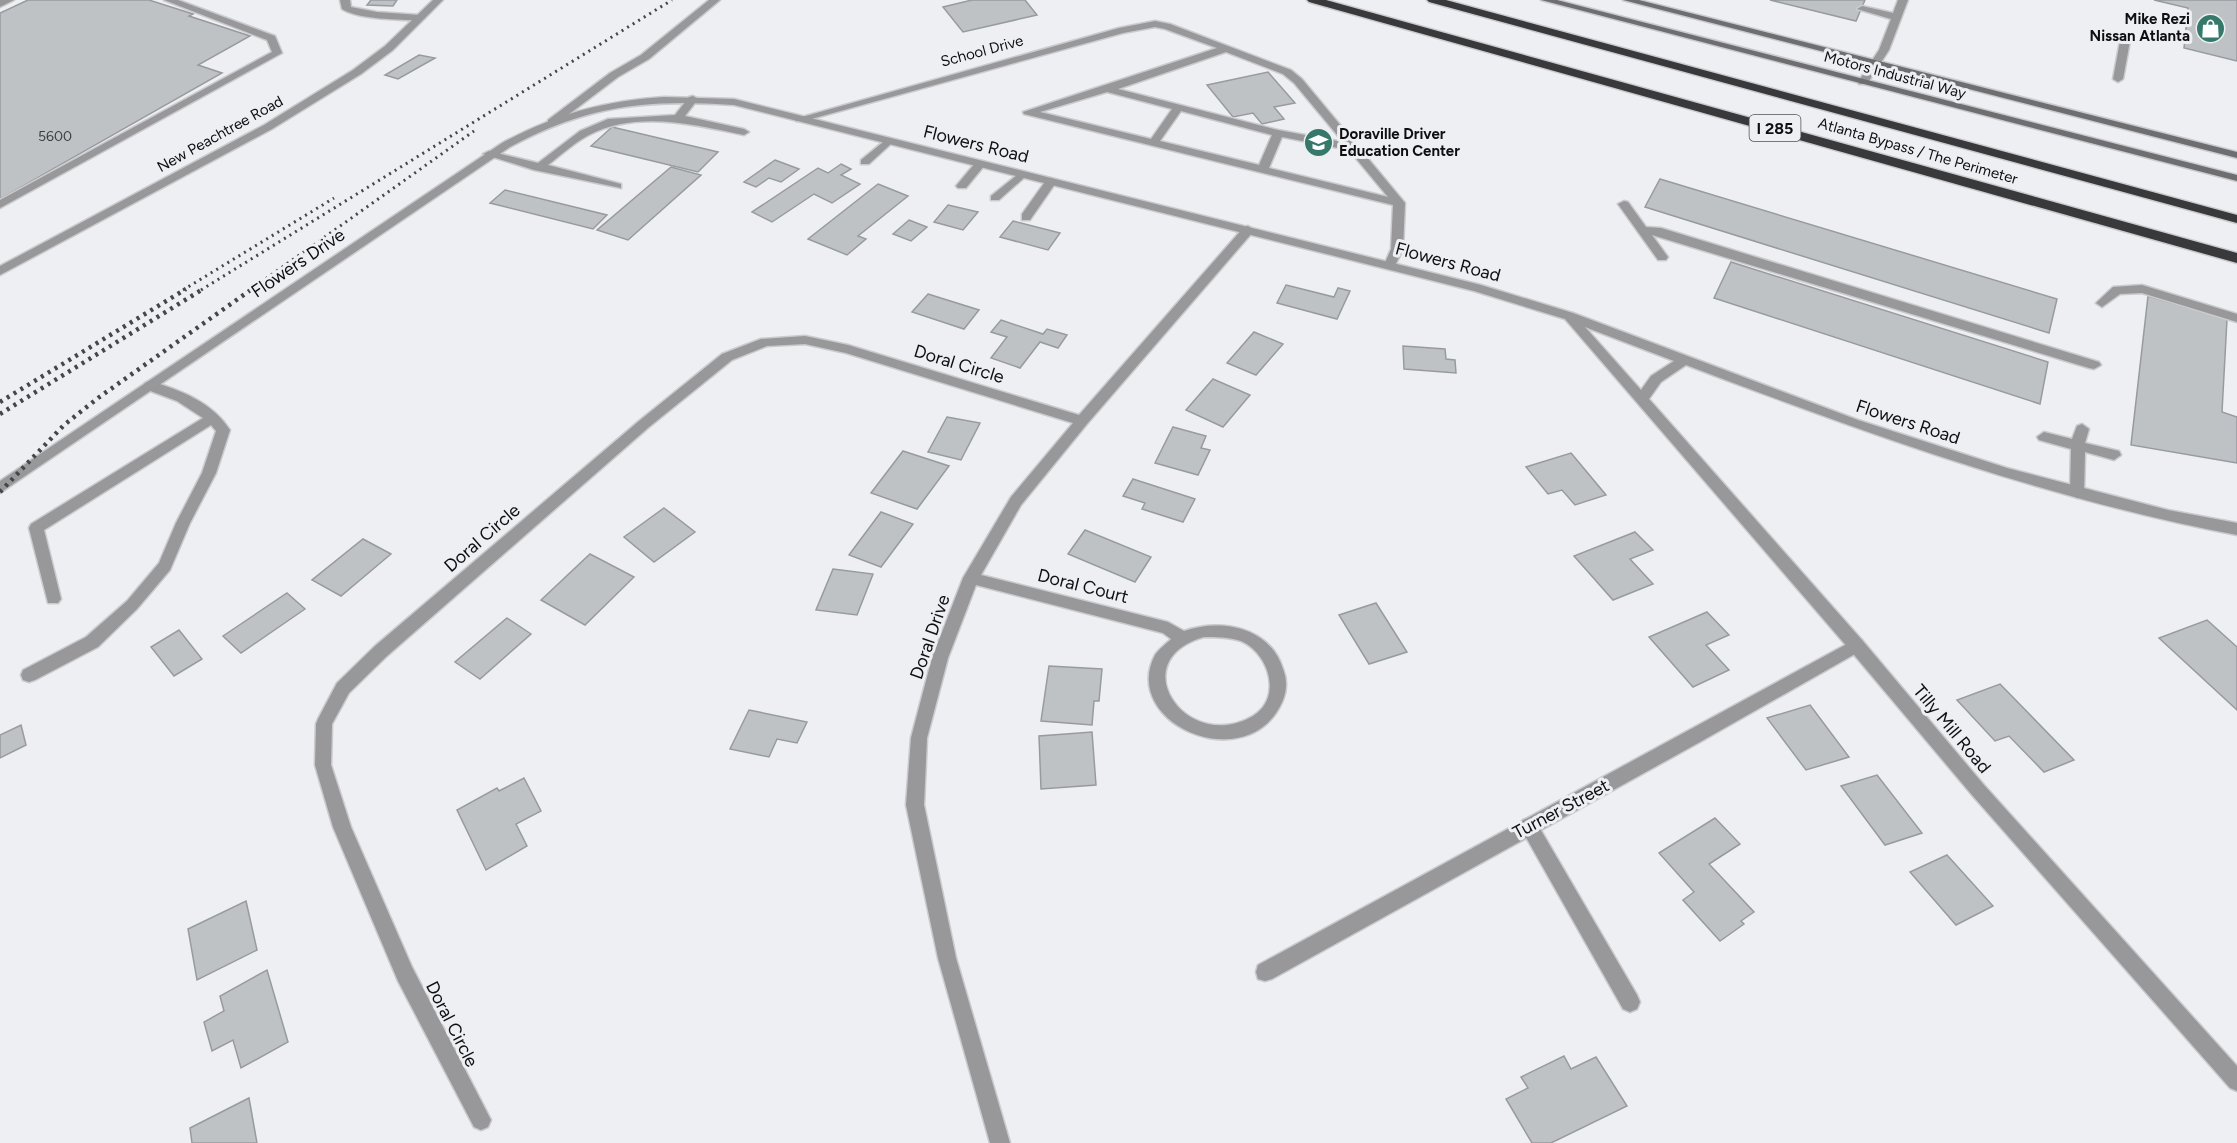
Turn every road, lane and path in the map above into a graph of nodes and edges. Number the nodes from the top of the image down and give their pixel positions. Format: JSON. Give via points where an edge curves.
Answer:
{"nodes":[{"id":1,"x":9,"y":0,"type":"edge"},
{"id":2,"x":169,"y":0,"type":"edge"},
{"id":3,"x":345,"y":0,"type":"edge"},
{"id":4,"x":438,"y":0,"type":"edge"},
{"id":5,"x":715,"y":0,"type":"edge"},
{"id":6,"x":1313,"y":0,"type":"edge"},
{"id":7,"x":1433,"y":0,"type":"edge"},
{"id":8,"x":1546,"y":0,"type":"edge"},
{"id":9,"x":1628,"y":0,"type":"edge"},
{"id":10,"x":1903,"y":0,"type":"edge"},
{"id":11,"x":0,"y":4,"type":"edge"},
{"id":12,"x":1862,"y":9,"type":"dead end"},
{"id":13,"x":1896,"y":17,"type":"junction"},
{"id":14,"x":420,"y":18,"type":"junction"},
{"id":15,"x":2125,"y":41,"type":"dead end"},
{"id":16,"x":1225,"y":49,"type":"junction"},
{"id":17,"x":1874,"y":63,"type":"junction"},
{"id":18,"x":2118,"y":79,"type":"dead end"},
{"id":19,"x":1863,"y":82,"type":"junction"},
{"id":20,"x":1106,"y":89,"type":"junction"},
{"id":21,"x":693,"y":99,"type":"junction"},
{"id":22,"x":633,"y":101,"type":"joint"},
{"id":23,"x":1178,"y":108,"type":"junction"},
{"id":24,"x":678,"y":118,"type":"junction"},
{"id":25,"x":800,"y":119,"type":"junction"},
{"id":26,"x":552,"y":122,"type":"junction"},
{"id":27,"x":744,"y":132,"type":"dead end"},
{"id":28,"x":1278,"y":133,"type":"junction"},
{"id":29,"x":888,"y":141,"type":"junction"},
{"id":30,"x":1153,"y":143,"type":"junction"},
{"id":31,"x":1355,"y":148,"type":"junction"},
{"id":32,"x":489,"y":154,"type":"junction"},
{"id":33,"x":2237,"y":155,"type":"edge"},
{"id":34,"x":865,"y":162,"type":"dead end"},
{"id":35,"x":980,"y":164,"type":"junction"},
{"id":36,"x":538,"y":168,"type":"junction"},
{"id":37,"x":1262,"y":170,"type":"junction"},
{"id":38,"x":1022,"y":174,"type":"junction"},
{"id":39,"x":2237,"y":178,"type":"edge"},
{"id":40,"x":1052,"y":181,"type":"junction"},
{"id":41,"x":617,"y":186,"type":"dead end"},
{"id":42,"x":962,"y":186,"type":"dead end"},
{"id":43,"x":995,"y":198,"type":"dead end"},
{"id":44,"x":1399,"y":203,"type":"junction"},
{"id":45,"x":1624,"y":204,"type":"dead end"},
{"id":46,"x":0,"y":205,"type":"edge"},
{"id":47,"x":1026,"y":216,"type":"dead end"},
{"id":48,"x":2237,"y":219,"type":"edge"},
{"id":49,"x":1248,"y":230,"type":"junction"},
{"id":50,"x":1643,"y":231,"type":"junction"},
{"id":51,"x":1662,"y":257,"type":"dead end"},
{"id":52,"x":2237,"y":258,"type":"edge"},
{"id":53,"x":1390,"y":265,"type":"junction"},
{"id":54,"x":0,"y":270,"type":"edge"},
{"id":55,"x":2102,"y":303,"type":"dead end"},
{"id":56,"x":1569,"y":316,"type":"junction"},
{"id":57,"x":2237,"y":318,"type":"edge"},
{"id":58,"x":1686,"y":359,"type":"junction"},
{"id":59,"x":2094,"y":364,"type":"dead end"},
{"id":60,"x":150,"y":386,"type":"junction"},
{"id":61,"x":1642,"y":399,"type":"junction"},
{"id":62,"x":212,"y":418,"type":"junction"},
{"id":63,"x":1082,"y":421,"type":"junction"},
{"id":64,"x":2082,"y":429,"type":"dead end"},
{"id":65,"x":2044,"y":436,"type":"dead end"},
{"id":66,"x":2078,"y":444,"type":"junction"},
{"id":67,"x":2114,"y":455,"type":"dead end"},
{"id":68,"x":0,"y":488,"type":"edge"},
{"id":69,"x":2077,"y":493,"type":"junction"},
{"id":70,"x":2237,"y":529,"type":"edge"},
{"id":71,"x":971,"y":578,"type":"junction"},
{"id":72,"x":53,"y":599,"type":"dead end"},
{"id":73,"x":1182,"y":638,"type":"junction"},
{"id":74,"x":1856,"y":645,"type":"junction"},
{"id":75,"x":29,"y":675,"type":"dead end"},
{"id":76,"x":1528,"y":826,"type":"junction"},
{"id":77,"x":1265,"y":972,"type":"dead end"},
{"id":78,"x":1630,"y":1002,"type":"dead end"},
{"id":79,"x":2237,"y":1081,"type":"edge"},
{"id":80,"x":481,"y":1120,"type":"dead end"},
{"id":81,"x":1000,"y":1143,"type":"edge"}],
"edges":[{"from":1,"to":11,"type":"street"},
{"from":2,"to":46,"type":"street","via":[[272,38],[277,53]]},
{"from":3,"to":14,"type":"street","via":[[347,9]]},
{"from":4,"to":14,"type":"street","name":"New Peachtree Road"},
{"from":5,"to":26,"type":"street","via":[[645,57],[614,75]]},
{"from":6,"to":52,"type":"highway","name":"Atlanta Bypass / The Perimeter","number":"I 285"},
{"from":7,"to":48,"type":"highway","name":"Atlanta Bypass / The Perimeter","number":"I 285"},
{"from":8,"to":19,"type":"main road","name":"Motors Industrial Way"},
{"from":9,"to":17,"type":"main road","name":"Motors Industrial Way"},
{"from":10,"to":13,"type":"street"},
{"from":12,"to":13,"type":"street"},
{"from":13,"to":17,"type":"street","via":[[1884,50]]},
{"from":14,"to":54,"type":"street","name":"New Peachtree Road","via":[[357,72],[268,127]]},
{"from":15,"to":18,"type":"street"},
{"from":16,"to":20,"type":"street"},
{"from":16,"to":25,"type":"street","name":"School Drive","via":[[1155,24]]},
{"from":16,"to":31,"type":"street","name":"School Drive","via":[[1287,72]]},
{"from":17,"to":19,"type":"street"},
{"from":17,"to":33,"type":"main road","name":"Motors Industrial Way"},
{"from":19,"to":39,"type":"main road","name":"Motors Industrial Way"},
{"from":20,"to":23,"type":"street"},
{"from":20,"to":30,"type":"street","via":[[1028,112]]},
{"from":21,"to":22,"type":"street","name":"Flowers Road"},
{"from":21,"to":24,"type":"street"},
{"from":21,"to":25,"type":"street","name":"Flowers Road","via":[[734,102]]},
{"from":22,"to":26,"type":"street","name":"Flowers Drive"},
{"from":23,"to":28,"type":"street"},
{"from":23,"to":30,"type":"street"},
{"from":24,"to":27,"type":"street"},
{"from":24,"to":36,"type":"street","via":[[612,121],[584,133]]},
{"from":25,"to":29,"type":"street","name":"Flowers Road"},
{"from":26,"to":32,"type":"street","name":"Flowers Drive"},
{"from":28,"to":31,"type":"street"},
{"from":28,"to":37,"type":"street"},
{"from":29,"to":34,"type":"street"},
{"from":29,"to":35,"type":"street","name":"Flowers Road"},
{"from":30,"to":37,"type":"street"},
{"from":31,"to":44,"type":"street","name":"School Drive"},
{"from":32,"to":36,"type":"street"},
{"from":32,"to":60,"type":"street","name":"Flowers Drive"},
{"from":35,"to":38,"type":"street","name":"Flowers Road"},
{"from":35,"to":42,"type":"street"},
{"from":36,"to":41,"type":"street"},
{"from":37,"to":44,"type":"street"},
{"from":38,"to":40,"type":"street","name":"Flowers Road"},
{"from":38,"to":43,"type":"street"},
{"from":40,"to":47,"type":"street"},
{"from":40,"to":49,"type":"street","name":"Flowers Road"},
{"from":44,"to":53,"type":"street","via":[[1397,249]]},
{"from":45,"to":50,"type":"street"},
{"from":49,"to":53,"type":"street","name":"Flowers Road"},
{"from":49,"to":63,"type":"street","name":"Doral Drive"},
{"from":50,"to":51,"type":"street"},
{"from":50,"to":59,"type":"street","via":[[1669,235]]},
{"from":53,"to":56,"type":"street","name":"Flowers Road"},
{"from":55,"to":57,"type":"street","via":[[2117,290],[2142,289]]},
{"from":56,"to":58,"type":"street","name":"Flowers Road"},
{"from":56,"to":61,"type":"street","name":"Tilly Mill Road"},
{"from":58,"to":61,"type":"street","via":[[1656,380]]},
{"from":58,"to":69,"type":"street","name":"Flowers Road","via":[[1852,423]]},
{"from":60,"to":62,"type":"street","via":[[182,396]]},
{"from":60,"to":68,"type":"street","name":"Flowers Drive"},
{"from":61,"to":74,"type":"street","name":"Tilly Mill Road"},
{"from":62,"to":72,"type":"street","via":[[36,528]]},
{"from":62,"to":75,"type":"street","via":[[223,430],[220,441],[165,566],[132,605],[92,642]]},
{"from":63,"to":71,"type":"street","name":"Doral Drive","via":[[1016,501]]},
{"from":63,"to":80,"type":"street","name":"Doral Circle","via":[[848,349],[805,340],[766,342],[727,357],[644,424],[343,688],[324,724],[322,765],[342,827],[405,974]]},
{"from":64,"to":66,"type":"street"},
{"from":65,"to":66,"type":"street"},
{"from":66,"to":67,"type":"street"},
{"from":66,"to":69,"type":"street"},
{"from":69,"to":70,"type":"street","name":"Flowers Road"},
{"from":71,"to":73,"type":"street","name":"Doral Court","via":[[1168,628]]},
{"from":71,"to":81,"type":"street","name":"Doral Drive","via":[[940,658],[919,738],[915,805],[947,958]]},
{"from":73,"to":73,"type":"street","via":[[1166,652],[1157,670],[1158,690],[1167,709],[1185,724],[1208,733],[1233,732],[1256,725],[1272,709],[1279,690],[1278,670],[1267,652],[1249,638],[1227,631],[1204,631]]},
{"from":74,"to":76,"type":"street","name":"Turner Street"},
{"from":74,"to":79,"type":"street","name":"Tilly Mill Road","via":[[1978,790]]},
{"from":76,"to":77,"type":"street","name":"Turner Street"},
{"from":76,"to":78,"type":"street"}]}
